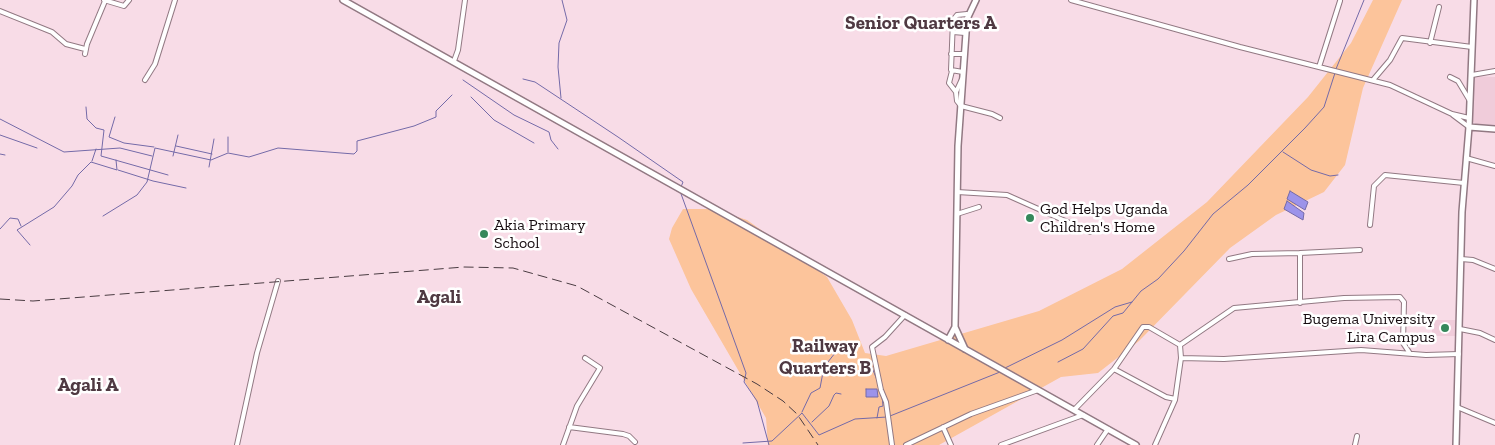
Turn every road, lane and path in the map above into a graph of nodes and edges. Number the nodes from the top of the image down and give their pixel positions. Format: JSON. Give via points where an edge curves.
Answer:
{"nodes":[{"id":1,"x":129,"y":0,"type":"edge"},
{"id":2,"x":175,"y":0,"type":"edge"},
{"id":3,"x":342,"y":0,"type":"edge"},
{"id":4,"x":465,"y":0,"type":"edge"},
{"id":5,"x":976,"y":0,"type":"edge"},
{"id":6,"x":1071,"y":0,"type":"edge"},
{"id":7,"x":1474,"y":0,"type":"edge"},
{"id":8,"x":104,"y":1,"type":"edge"},
{"id":9,"x":1340,"y":1,"type":"edge"},
{"id":10,"x":1440,"y":6,"type":"dead end"},
{"id":11,"x":0,"y":10,"type":"edge"},
{"id":12,"x":967,"y":14,"type":"junction"},
{"id":13,"x":953,"y":32,"type":"junction"},
{"id":14,"x":965,"y":33,"type":"junction"},
{"id":15,"x":1430,"y":43,"type":"junction"},
{"id":16,"x":1472,"y":47,"type":"junction"},
{"id":17,"x":951,"y":54,"type":"junction"},
{"id":18,"x":964,"y":54,"type":"junction"},
{"id":19,"x":454,"y":61,"type":"junction"},
{"id":20,"x":1319,"y":67,"type":"junction"},
{"id":21,"x":952,"y":71,"type":"junction"},
{"id":22,"x":1495,"y":71,"type":"edge"},
{"id":23,"x":963,"y":72,"type":"junction"},
{"id":24,"x":1472,"y":75,"type":"junction"},
{"id":25,"x":1450,"y":77,"type":"dead end"},
{"id":26,"x":962,"y":79,"type":"junction"},
{"id":27,"x":145,"y":80,"type":"dead end"},
{"id":28,"x":1373,"y":80,"type":"junction"},
{"id":29,"x":956,"y":92,"type":"junction"},
{"id":30,"x":1470,"y":101,"type":"junction"},
{"id":31,"x":961,"y":106,"type":"junction"},
{"id":32,"x":1452,"y":114,"type":"junction"},
{"id":33,"x":1000,"y":118,"type":"dead end"},
{"id":34,"x":1469,"y":118,"type":"junction"},
{"id":35,"x":1469,"y":127,"type":"junction"},
{"id":36,"x":1495,"y":129,"type":"edge"},
{"id":37,"x":1465,"y":158,"type":"junction"},
{"id":38,"x":1495,"y":166,"type":"edge"},
{"id":39,"x":1464,"y":183,"type":"junction"},
{"id":40,"x":957,"y":192,"type":"junction"},
{"id":41,"x":979,"y":207,"type":"dead end"},
{"id":42,"x":956,"y":214,"type":"junction"},
{"id":43,"x":1370,"y":225,"type":"dead end"},
{"id":44,"x":1090,"y":232,"type":"dead end"},
{"id":45,"x":1360,"y":250,"type":"dead end"},
{"id":46,"x":1300,"y":253,"type":"junction"},
{"id":47,"x":1229,"y":259,"type":"dead end"},
{"id":48,"x":1461,"y":259,"type":"junction"},
{"id":49,"x":1495,"y":269,"type":"edge"},
{"id":50,"x":278,"y":281,"type":"dead end"},
{"id":51,"x":1300,"y":302,"type":"junction"},
{"id":52,"x":905,"y":315,"type":"junction"},
{"id":53,"x":956,"y":327,"type":"junction"},
{"id":54,"x":1460,"y":329,"type":"junction"},
{"id":55,"x":948,"y":340,"type":"junction"},
{"id":56,"x":1495,"y":340,"type":"edge"},
{"id":57,"x":1180,"y":345,"type":"junction"},
{"id":58,"x":966,"y":349,"type":"junction"},
{"id":59,"x":1409,"y":352,"type":"junction"},
{"id":60,"x":1459,"y":354,"type":"junction"},
{"id":61,"x":585,"y":358,"type":"dead end"},
{"id":62,"x":1181,"y":358,"type":"junction"},
{"id":63,"x":1114,"y":369,"type":"junction"},
{"id":64,"x":1038,"y":390,"type":"junction"},
{"id":65,"x":1175,"y":399,"type":"junction"},
{"id":66,"x":1457,"y":407,"type":"junction"},
{"id":67,"x":1074,"y":410,"type":"junction"},
{"id":68,"x":1083,"y":415,"type":"junction"},
{"id":69,"x":1495,"y":423,"type":"edge"},
{"id":70,"x":569,"y":427,"type":"junction"},
{"id":71,"x":942,"y":427,"type":"junction"},
{"id":72,"x":1108,"y":429,"type":"junction"},
{"id":73,"x":1357,"y":436,"type":"dead end"},
{"id":74,"x":635,"y":442,"type":"dead end"},
{"id":75,"x":909,"y":444,"type":"edge"},
{"id":76,"x":236,"y":445,"type":"edge"},
{"id":77,"x":563,"y":445,"type":"edge"},
{"id":78,"x":892,"y":445,"type":"edge"},
{"id":79,"x":951,"y":445,"type":"edge"},
{"id":80,"x":1001,"y":445,"type":"edge"},
{"id":81,"x":1097,"y":445,"type":"edge"},
{"id":82,"x":1136,"y":445,"type":"edge"},
{"id":83,"x":1155,"y":445,"type":"edge"},
{"id":84,"x":1355,"y":445,"type":"edge"},
{"id":85,"x":1456,"y":445,"type":"edge"}],
"edges":[{"from":1,"to":8,"type":"street","via":[[124,6]]},
{"from":2,"to":27,"type":"street","via":[[154,64]]},
{"from":3,"to":19,"type":"main road"},
{"from":4,"to":19,"type":"street"},
{"from":5,"to":12,"type":"main road"},
{"from":6,"to":20,"type":"street"},
{"from":7,"to":16,"type":"main road"},
{"from":8,"to":11,"type":"street","via":[[85,52],[66,44],[52,32]]},
{"from":9,"to":20,"type":"street"},
{"from":10,"to":15,"type":"street"},
{"from":12,"to":13,"type":"street","via":[[955,16]]},
{"from":12,"to":14,"type":"main road"},
{"from":13,"to":14,"type":"street"},
{"from":13,"to":17,"type":"street"},
{"from":14,"to":18,"type":"main road"},
{"from":15,"to":16,"type":"street"},
{"from":15,"to":28,"type":"street","via":[[1402,38],[1390,60]]},
{"from":16,"to":24,"type":"main road"},
{"from":17,"to":18,"type":"street"},
{"from":17,"to":21,"type":"street"},
{"from":18,"to":23,"type":"main road"},
{"from":19,"to":52,"type":"main road"},
{"from":20,"to":28,"type":"street"},
{"from":21,"to":23,"type":"street"},
{"from":21,"to":29,"type":"street","via":[[949,83]]},
{"from":22,"to":24,"type":"street"},
{"from":23,"to":26,"type":"main road"},
{"from":24,"to":30,"type":"main road"},
{"from":25,"to":30,"type":"street","via":[[1458,81]]},
{"from":26,"to":29,"type":"street"},
{"from":26,"to":31,"type":"main road"},
{"from":28,"to":32,"type":"street","via":[[1406,91]]},
{"from":29,"to":31,"type":"street"},
{"from":30,"to":34,"type":"main road"},
{"from":31,"to":33,"type":"street"},
{"from":31,"to":40,"type":"main road"},
{"from":32,"to":34,"type":"street"},
{"from":32,"to":35,"type":"street"},
{"from":34,"to":35,"type":"main road"},
{"from":35,"to":36,"type":"main road"},
{"from":35,"to":37,"type":"main road"},
{"from":37,"to":38,"type":"street"},
{"from":37,"to":39,"type":"main road"},
{"from":39,"to":43,"type":"street","via":[[1385,175],[1374,186]]},
{"from":39,"to":48,"type":"main road"},
{"from":40,"to":42,"type":"main road"},
{"from":40,"to":44,"type":"street","via":[[1007,194]]},
{"from":41,"to":42,"type":"street"},
{"from":42,"to":53,"type":"main road"},
{"from":45,"to":46,"type":"street"},
{"from":46,"to":47,"type":"street","via":[[1252,254]]},
{"from":46,"to":51,"type":"street"},
{"from":48,"to":49,"type":"street"},
{"from":48,"to":54,"type":"main road"},
{"from":50,"to":76,"type":"street"},
{"from":51,"to":57,"type":"street","via":[[1234,308]]},
{"from":51,"to":59,"type":"street","via":[[1400,298],[1404,302],[1403,343]]},
{"from":52,"to":55,"type":"main road"},
{"from":52,"to":78,"type":"street","via":[[872,347],[886,402]]},
{"from":53,"to":55,"type":"main road"},
{"from":53,"to":58,"type":"main road"},
{"from":54,"to":56,"type":"street"},
{"from":54,"to":60,"type":"main road"},
{"from":55,"to":58,"type":"main road"},
{"from":57,"to":62,"type":"street"},
{"from":57,"to":63,"type":"street","via":[[1149,327],[1143,327]]},
{"from":58,"to":64,"type":"main road"},
{"from":59,"to":60,"type":"street"},
{"from":59,"to":62,"type":"street","via":[[1361,350],[1224,359]]},
{"from":60,"to":66,"type":"main road"},
{"from":61,"to":70,"type":"street","via":[[600,368],[582,396]]},
{"from":62,"to":65,"type":"street"},
{"from":63,"to":65,"type":"street"},
{"from":63,"to":67,"type":"street"},
{"from":64,"to":67,"type":"main road"},
{"from":64,"to":71,"type":"street","via":[[994,404]]},
{"from":65,"to":83,"type":"street"},
{"from":66,"to":69,"type":"street"},
{"from":66,"to":85,"type":"main road"},
{"from":67,"to":68,"type":"main road"},
{"from":68,"to":72,"type":"main road"},
{"from":68,"to":80,"type":"street"},
{"from":70,"to":74,"type":"street","via":[[623,434]]},
{"from":70,"to":77,"type":"street"},
{"from":71,"to":75,"type":"street"},
{"from":71,"to":79,"type":"street"},
{"from":72,"to":81,"type":"street"},
{"from":72,"to":82,"type":"main road"},
{"from":73,"to":84,"type":"street"}]}
